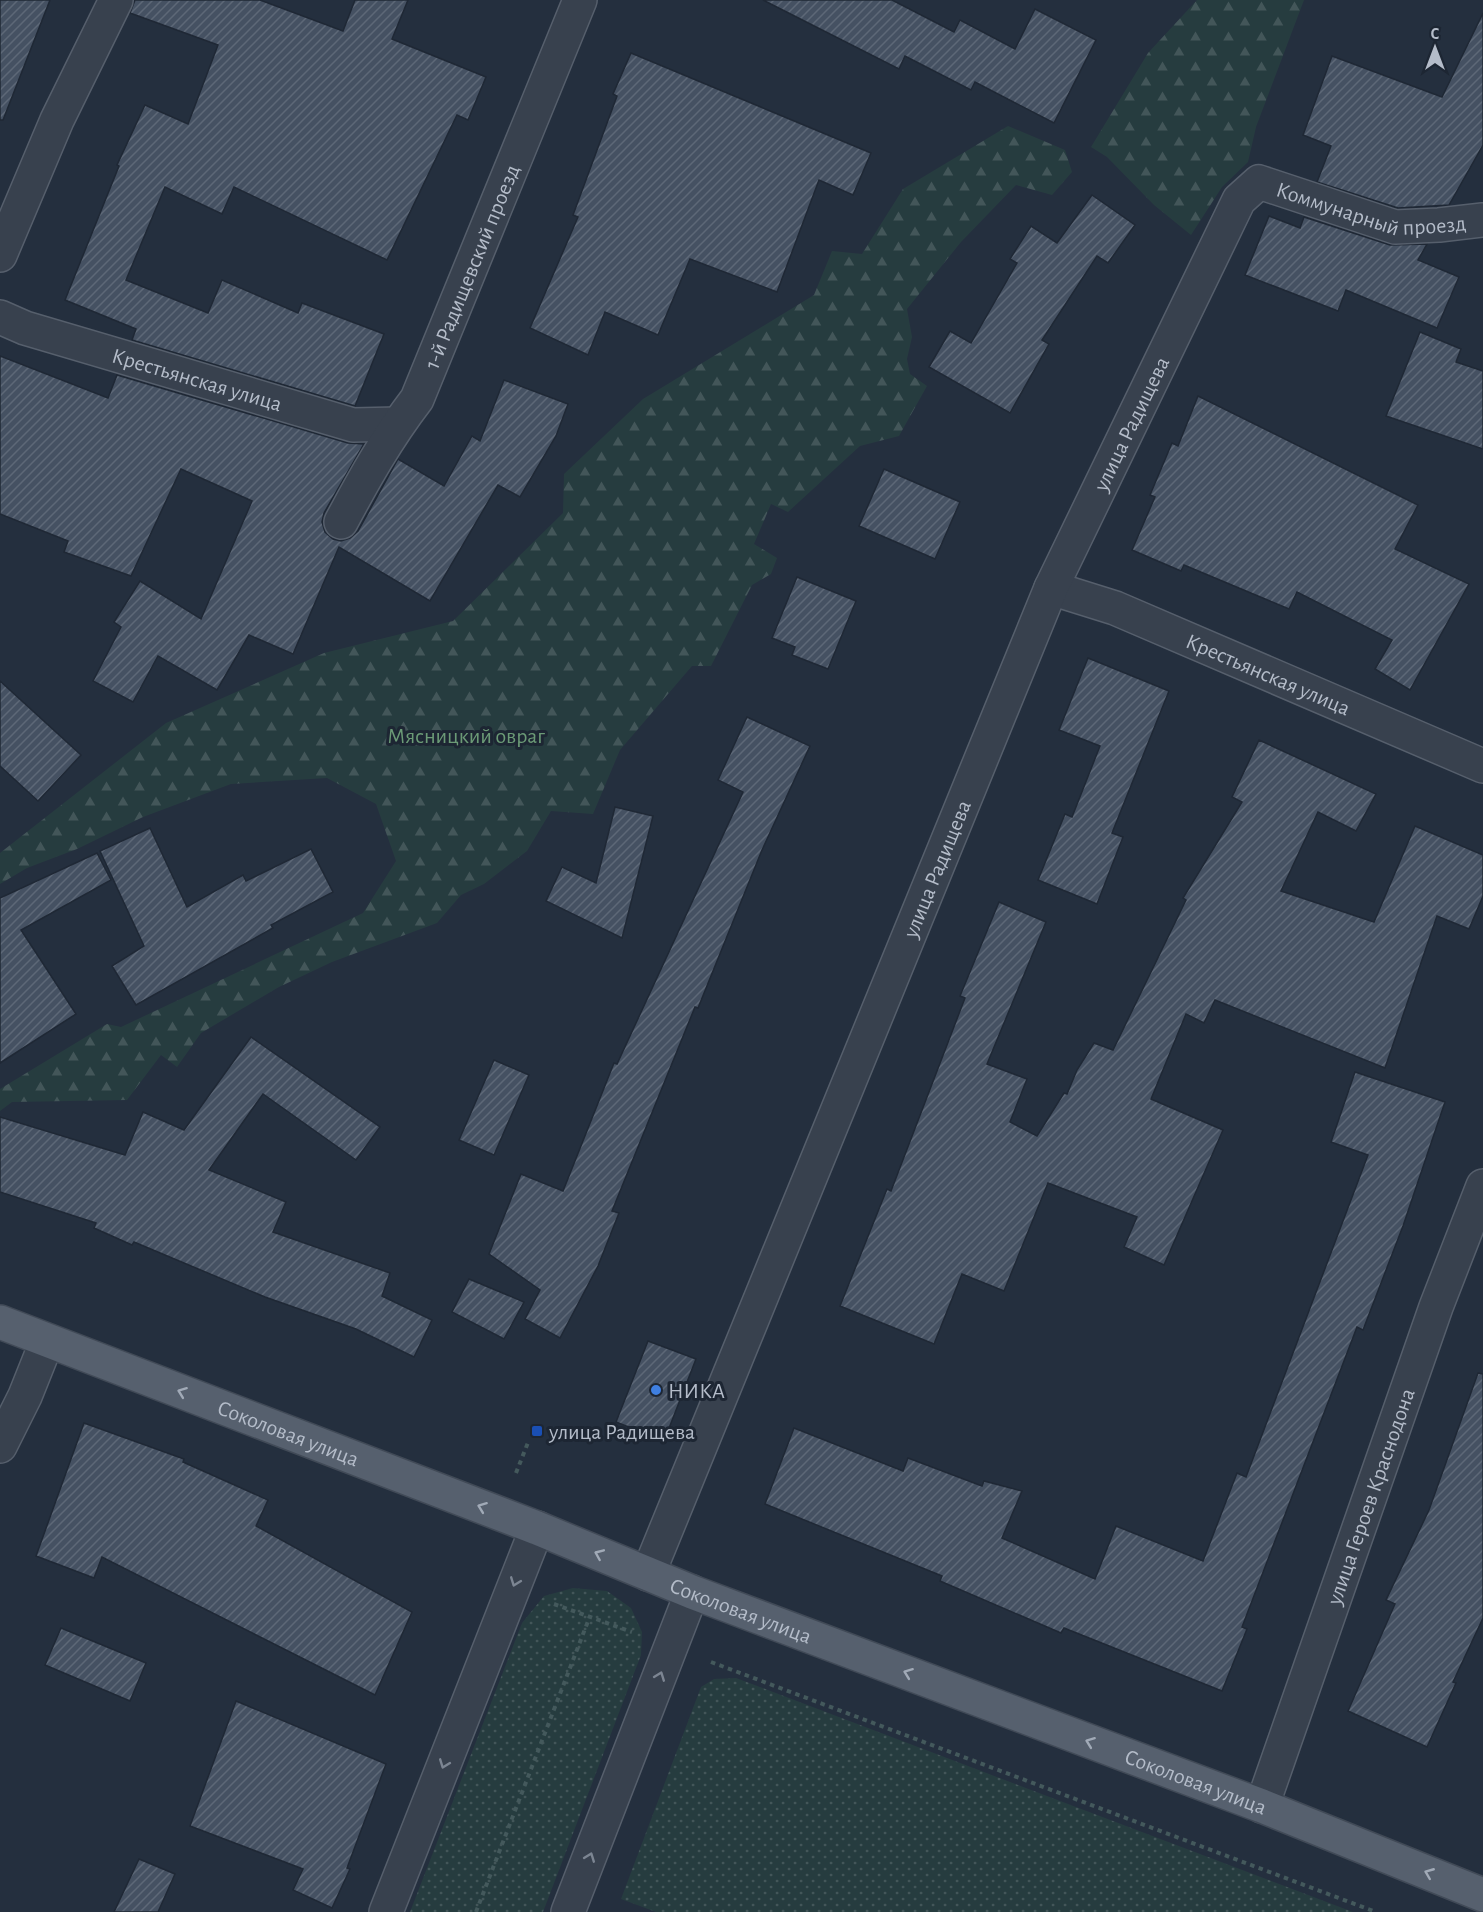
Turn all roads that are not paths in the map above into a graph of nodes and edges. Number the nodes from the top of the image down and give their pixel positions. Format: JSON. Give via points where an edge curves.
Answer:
{"nodes":[{"id":1,"x":116,"y":0,"type":"edge"},
{"id":2,"x":580,"y":0,"type":"edge"},
{"id":3,"x":1259,"y":182,"type":"joint"},
{"id":4,"x":1483,"y":220,"type":"edge"},
{"id":5,"x":0,"y":255,"type":"edge"},
{"id":6,"x":0,"y":317,"type":"edge"},
{"id":7,"x":398,"y":424,"type":"junction"},
{"id":8,"x":341,"y":522,"type":"dead end"},
{"id":9,"x":1051,"y":588,"type":"junction"},
{"id":10,"x":1483,"y":766,"type":"edge"},
{"id":11,"x":1483,"y":1186,"type":"edge"},
{"id":12,"x":0,"y":1322,"type":"edge"},
{"id":13,"x":47,"y":1341,"type":"junction"},
{"id":14,"x":0,"y":1446,"type":"edge"},
{"id":15,"x":537,"y":1528,"type":"junction"},
{"id":16,"x":648,"y":1574,"type":"junction"},
{"id":17,"x":692,"y":1592,"type":"junction"},
{"id":18,"x":1262,"y":1806,"type":"junction"},
{"id":19,"x":1483,"y":1895,"type":"edge"},
{"id":20,"x":386,"y":1912,"type":"edge"},
{"id":21,"x":568,"y":1912,"type":"edge"}],
"edges":[{"from":1,"to":5,"type":"street","via":[[57,120]]},
{"from":2,"to":7,"type":"street","name":"1-й Радищевский проезд","via":[[417,399]]},
{"from":3,"to":4,"type":"street","name":"Коммунарный проезд","via":[[1395,227]]},
{"from":3,"to":9,"type":"street","name":"улица Радищева","via":[[1239,200]]},
{"from":6,"to":7,"type":"street","name":"Крестьянская улица","via":[[353,425]]},
{"from":7,"to":8,"type":"street","name":"1-й Радищевский проезд","via":[[370,465]]},
{"from":9,"to":10,"type":"street","name":"Крестьянская улица","via":[[1115,608]]},
{"from":9,"to":16,"type":"street","name":"улица Радищева"},
{"from":11,"to":18,"type":"street","name":"улица Героев Краснодона","via":[[1436,1308]]},
{"from":12,"to":13,"type":"main road","name":"Соколовая улица"},
{"from":13,"to":14,"type":"street"},
{"from":15,"to":13,"type":"main road","name":"Соколовая улица","one_way":true},
{"from":16,"to":15,"type":"main road","name":"Соколовая улица","one_way":true},
{"from":15,"to":20,"type":"street","one_way":true},
{"from":16,"to":17,"type":"main road","name":"Соколовая улица"},
{"from":18,"to":17,"type":"main road","name":"Соколовая улица","one_way":true},
{"from":21,"to":17,"type":"street","one_way":true},
{"from":19,"to":18,"type":"main road","name":"Соколовая улица","one_way":true}]}
